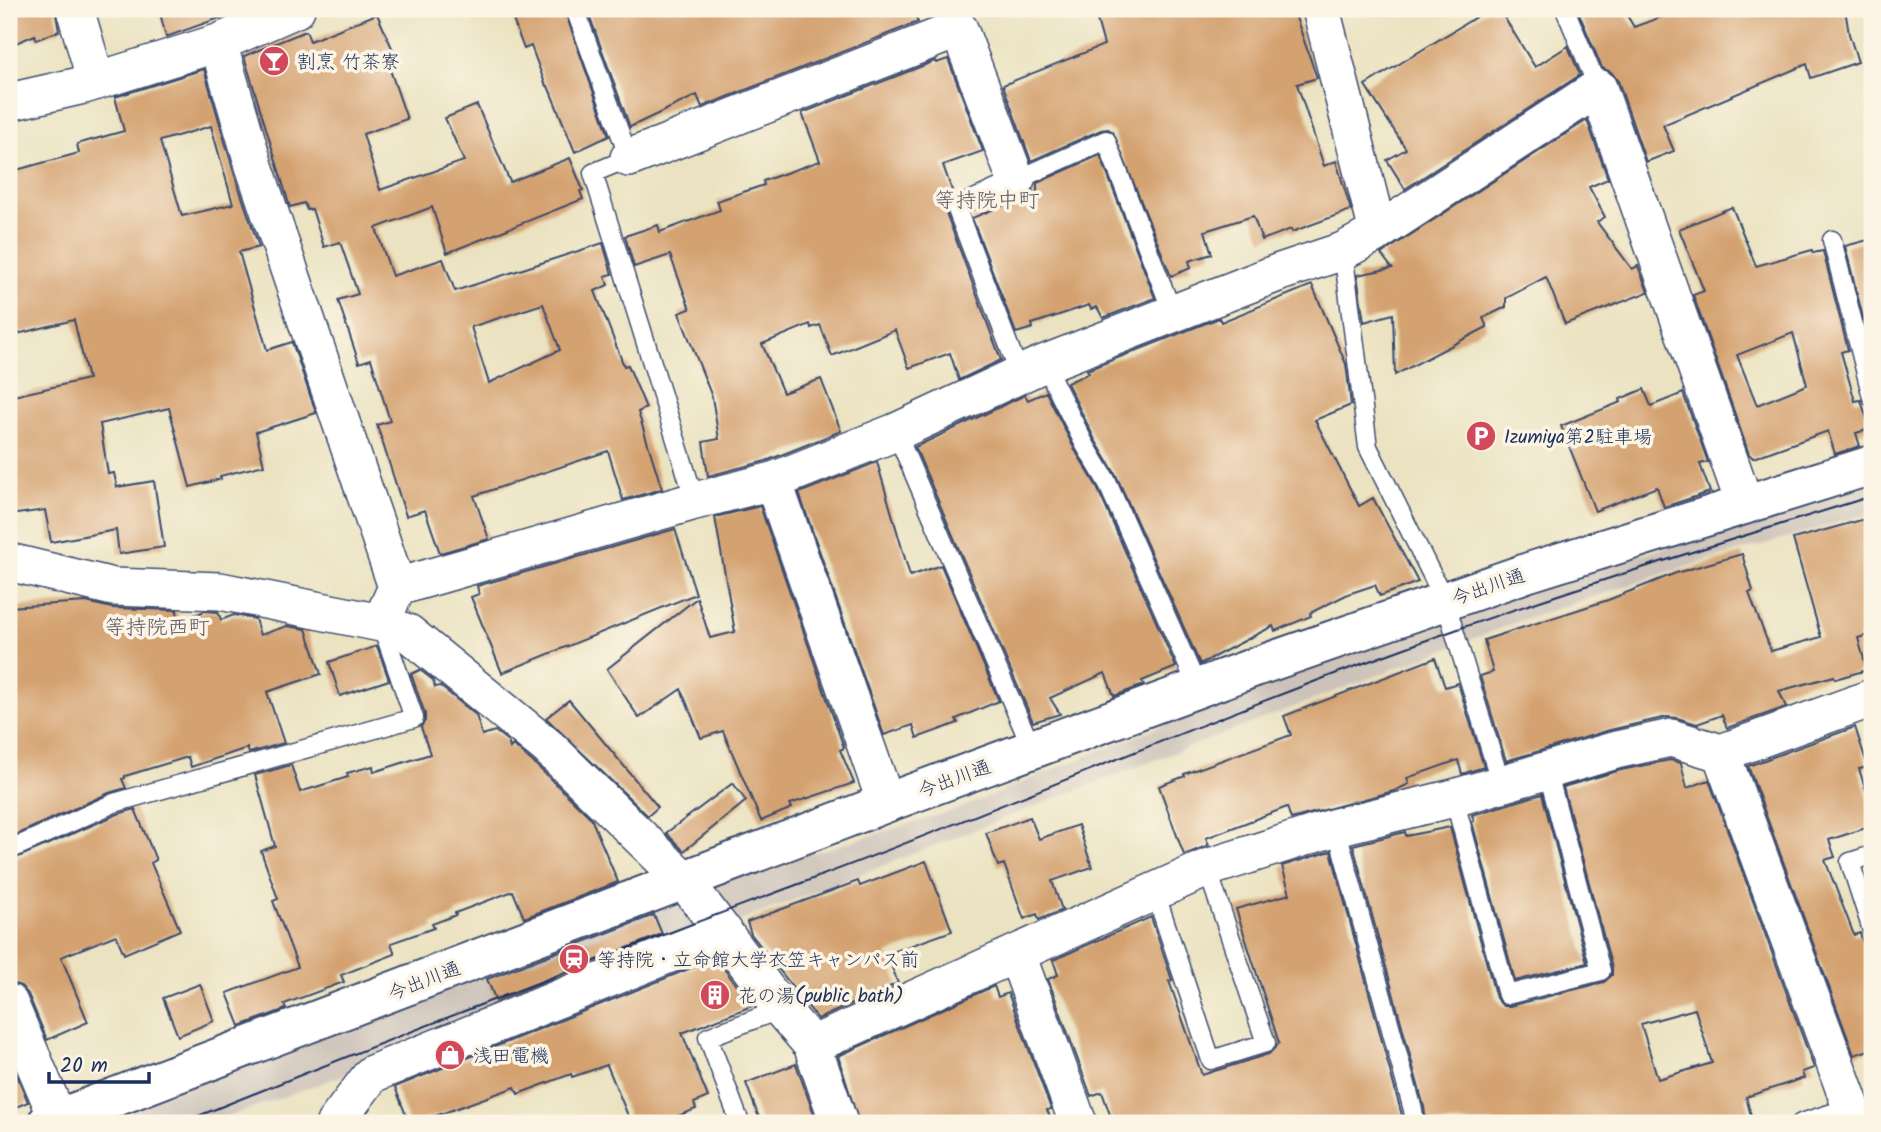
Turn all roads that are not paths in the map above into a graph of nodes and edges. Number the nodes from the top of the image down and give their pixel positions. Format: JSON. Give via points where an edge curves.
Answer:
{"nodes":[{"id":1,"x":75,"y":9,"type":"edge"},
{"id":2,"x":296,"y":9,"type":"edge"},
{"id":3,"x":575,"y":9,"type":"edge"},
{"id":4,"x":1321,"y":9,"type":"edge"},
{"id":5,"x":1565,"y":9,"type":"edge"},
{"id":6,"x":234,"y":28,"type":"edge"},
{"id":7,"x":96,"y":81,"type":"junction"},
{"id":8,"x":1598,"y":88,"type":"junction"},
{"id":9,"x":9,"y":102,"type":"edge"},
{"id":10,"x":629,"y":158,"type":"junction"},
{"id":11,"x":1016,"y":180,"type":"junction"},
{"id":12,"x":1378,"y":232,"type":"junction"},
{"id":13,"x":1832,"y":240,"type":"dead end"},
{"id":14,"x":1343,"y":251,"type":"junction"},
{"id":15,"x":1173,"y":314,"type":"junction"},
{"id":16,"x":1032,"y":369,"type":"junction"},
{"id":17,"x":1872,"y":397,"type":"edge"},
{"id":18,"x":896,"y":432,"type":"junction"},
{"id":19,"x":1872,"y":465,"type":"edge"},
{"id":20,"x":773,"y":481,"type":"junction"},
{"id":21,"x":695,"y":500,"type":"junction"},
{"id":22,"x":1745,"y":505,"type":"junction"},
{"id":23,"x":9,"y":562,"type":"edge"},
{"id":24,"x":397,"y":587,"type":"junction"},
{"id":25,"x":1445,"y":601,"type":"junction"},
{"id":26,"x":381,"y":623,"type":"junction"},
{"id":27,"x":1198,"y":688,"type":"junction"},
{"id":28,"x":1872,"y":698,"type":"edge"},
{"id":29,"x":1032,"y":749,"type":"junction"},
{"id":30,"x":1721,"y":752,"type":"junction"},
{"id":31,"x":1547,"y":770,"type":"junction"},
{"id":32,"x":1501,"y":784,"type":"junction"},
{"id":33,"x":1454,"y":798,"type":"junction"},
{"id":34,"x":886,"y":803,"type":"junction"},
{"id":35,"x":1336,"y":827,"type":"junction"},
{"id":36,"x":9,"y":850,"type":"edge"},
{"id":37,"x":1872,"y":855,"type":"edge"},
{"id":38,"x":1208,"y":868,"type":"junction"},
{"id":39,"x":684,"y":880,"type":"junction"},
{"id":40,"x":1155,"y":892,"type":"junction"},
{"id":41,"x":1872,"y":930,"type":"edge"},
{"id":42,"x":724,"y":932,"type":"junction"},
{"id":43,"x":1017,"y":955,"type":"junction"},
{"id":44,"x":9,"y":1003,"type":"edge"},
{"id":45,"x":781,"y":1009,"type":"junction"},
{"id":46,"x":812,"y":1045,"type":"junction"},
{"id":47,"x":1854,"y":1115,"type":"edge"},
{"id":48,"x":53,"y":1121,"type":"edge"},
{"id":49,"x":335,"y":1123,"type":"edge"},
{"id":50,"x":740,"y":1123,"type":"edge"},
{"id":51,"x":839,"y":1123,"type":"edge"},
{"id":52,"x":1078,"y":1123,"type":"edge"},
{"id":53,"x":1415,"y":1123,"type":"edge"},
{"id":54,"x":1801,"y":1123,"type":"edge"}],
"edges":[{"from":1,"to":7,"type":"street"},
{"from":2,"to":6,"type":"street"},
{"from":3,"to":10,"type":"lane"},
{"from":4,"to":12,"type":"street"},
{"from":5,"to":8,"type":"lane"},
{"from":6,"to":7,"type":"street"},
{"from":6,"to":24,"type":"street","via":[[254,166]]},
{"from":7,"to":9,"type":"street"},
{"from":8,"to":12,"type":"street"},
{"from":8,"to":22,"type":"street"},
{"from":10,"to":11,"type":"street","via":[[959,29]]},
{"from":10,"to":21,"type":"lane","via":[[593,173]]},
{"from":11,"to":15,"type":"lane","via":[[1106,140]]},
{"from":11,"to":16,"type":"lane","via":[[956,207]]},
{"from":12,"to":14,"type":"street"},
{"from":13,"to":17,"type":"lane"},
{"from":14,"to":15,"type":"street"},
{"from":14,"to":25,"type":"lane","via":[[1368,447]]},
{"from":15,"to":16,"type":"street"},
{"from":16,"to":18,"type":"street"},
{"from":16,"to":27,"type":"lane","via":[[1106,480]]},
{"from":18,"to":20,"type":"street"},
{"from":18,"to":29,"type":"lane"},
{"from":19,"to":22,"type":"street","name":"今出川通"},
{"from":20,"to":21,"type":"street"},
{"from":20,"to":34,"type":"street"},
{"from":21,"to":24,"type":"street"},
{"from":22,"to":25,"type":"street","name":"今出川通"},
{"from":23,"to":26,"type":"street","via":[[113,587],[220,591]]},
{"from":24,"to":26,"type":"street"},
{"from":25,"to":27,"type":"street","name":"今出川通"},
{"from":25,"to":32,"type":"lane"},
{"from":26,"to":36,"type":"lane","via":[[414,718],[114,803]]},
{"from":26,"to":39,"type":"street","via":[[408,633],[548,747]]},
{"from":27,"to":29,"type":"street","name":"今出川通"},
{"from":28,"to":30,"type":"street"},
{"from":29,"to":34,"type":"street","name":"今出川通"},
{"from":30,"to":31,"type":"street","via":[[1671,738]]},
{"from":30,"to":47,"type":"street"},
{"from":31,"to":32,"type":"street"},
{"from":31,"to":33,"type":"lane","via":[[1601,971],[1507,995]]},
{"from":32,"to":33,"type":"street"},
{"from":33,"to":35,"type":"street"},
{"from":34,"to":39,"type":"street","name":"今出川通"},
{"from":35,"to":38,"type":"street"},
{"from":35,"to":53,"type":"lane"},
{"from":37,"to":41,"type":"lane","via":[[1850,862]]},
{"from":38,"to":40,"type":"street"},
{"from":38,"to":40,"type":"lane","via":[[1266,1043],[1211,1059]]},
{"from":39,"to":42,"type":"street"},
{"from":39,"to":48,"type":"street","name":"今出川通"},
{"from":40,"to":43,"type":"street"},
{"from":42,"to":45,"type":"street"},
{"from":42,"to":49,"type":"street","via":[[372,1074]]},
{"from":43,"to":46,"type":"street"},
{"from":43,"to":52,"type":"street"},
{"from":44,"to":48,"type":"street"},
{"from":45,"to":46,"type":"street"},
{"from":45,"to":50,"type":"lane","via":[[708,1037]]},
{"from":46,"to":51,"type":"street"},
{"from":47,"to":54,"type":"lane"}]}
